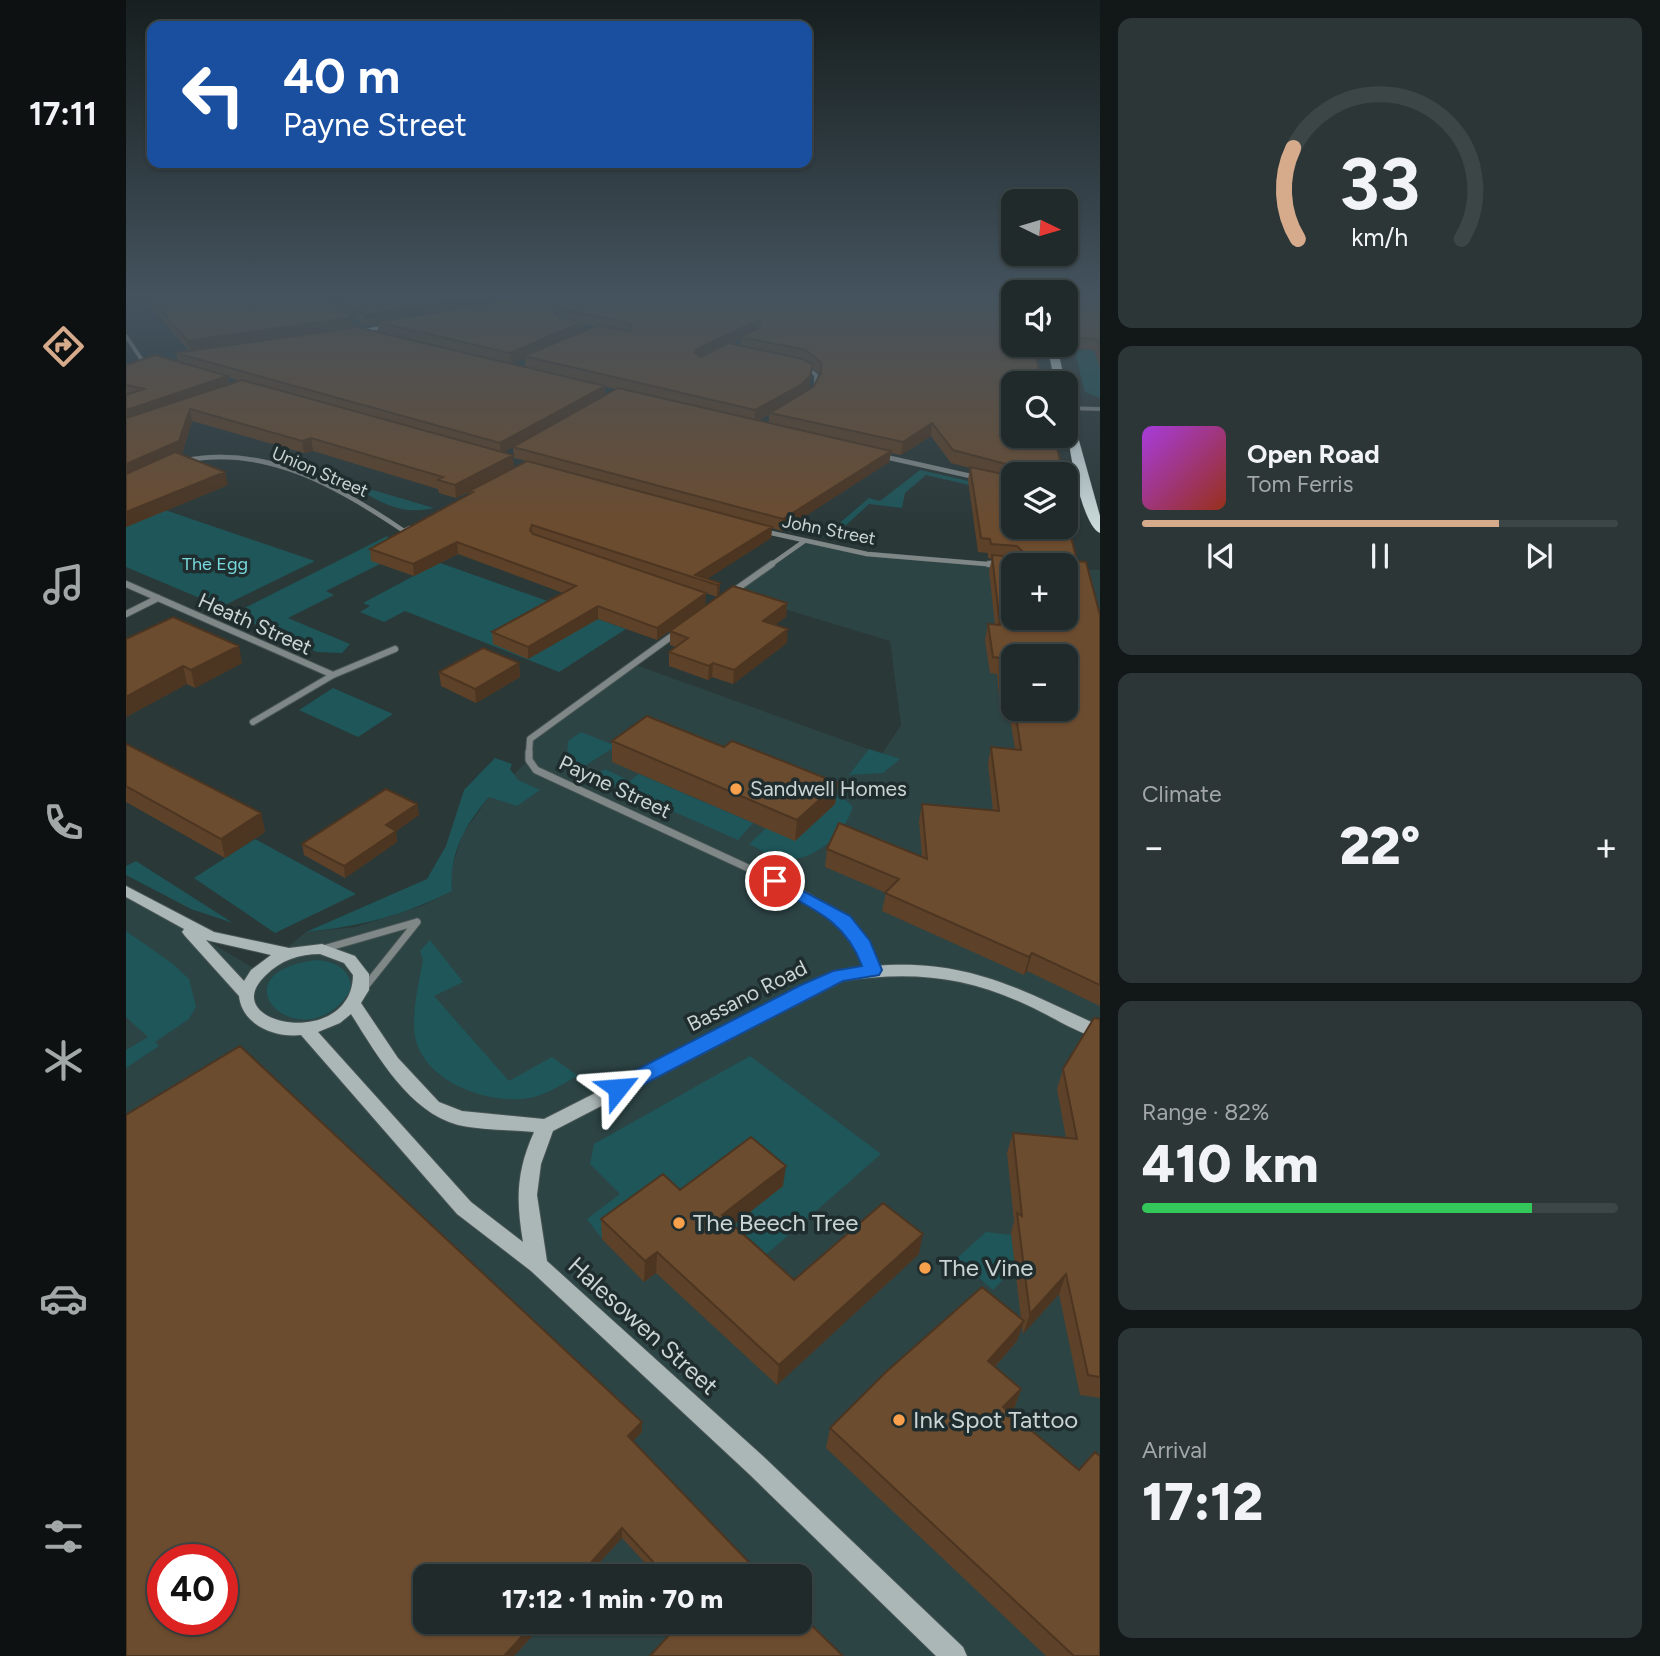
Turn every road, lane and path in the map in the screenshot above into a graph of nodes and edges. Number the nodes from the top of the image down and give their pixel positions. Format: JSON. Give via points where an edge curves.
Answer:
{"nodes":[{"id":1,"x":815,"y":373,"type":"edge"},
{"id":2,"x":812,"y":394,"type":"edge"},
{"id":3,"x":1100,"y":409,"type":"edge"},
{"id":4,"x":1078,"y":410,"type":"edge"},
{"id":5,"x":1075,"y":448,"type":"edge"},
{"id":6,"x":875,"y":455,"type":"edge"},
{"id":7,"x":175,"y":463,"type":"edge"},
{"id":8,"x":988,"y":480,"type":"edge"},
{"id":9,"x":1078,"y":495,"type":"edge"},
{"id":10,"x":1087,"y":496,"type":"junction"},
{"id":11,"x":415,"y":525,"type":"edge"},
{"id":12,"x":755,"y":529,"type":"edge"},
{"id":13,"x":1100,"y":529,"type":"edge"},
{"id":14,"x":803,"y":542,"type":"junction"},
{"id":15,"x":1001,"y":565,"type":"edge"},
{"id":16,"x":126,"y":584,"type":"edge"},
{"id":17,"x":158,"y":598,"type":"junction"},
{"id":18,"x":724,"y":598,"type":"edge"},
{"id":19,"x":126,"y":614,"type":"edge"},
{"id":20,"x":686,"y":626,"type":"edge"},
{"id":21,"x":395,"y":649,"type":"dead end"},
{"id":22,"x":333,"y":675,"type":"junction"},
{"id":23,"x":253,"y":722,"type":"dead end"},
{"id":24,"x":126,"y":891,"type":"edge"},
{"id":25,"x":185,"y":926,"type":"junction"},
{"id":26,"x":322,"y":949,"type":"junction"},
{"id":27,"x":288,"y":953,"type":"junction"},
{"id":28,"x":873,"y":970,"type":"junction"},
{"id":29,"x":246,"y":994,"type":"junction"},
{"id":30,"x":358,"y":997,"type":"junction"},
{"id":31,"x":305,"y":1029,"type":"junction"},
{"id":32,"x":1100,"y":1033,"type":"edge"},
{"id":33,"x":546,"y":1126,"type":"junction"},
{"id":34,"x":537,"y":1265,"type":"junction"},
{"id":35,"x":954,"y":1656,"type":"edge"}],
"edges":[{"from":1,"to":2,"type":"street"},
{"from":3,"to":4,"type":"street"},
{"from":5,"to":10,"type":"main road"},
{"from":6,"to":8,"type":"street"},
{"from":7,"to":11,"type":"street","name":"Union Street","via":[[211,453],[243,456],[349,495],[404,531]]},
{"from":9,"to":10,"type":"street"},
{"from":10,"to":13,"type":"main road"},
{"from":12,"to":14,"type":"street","name":"John Street"},
{"from":14,"to":15,"type":"street","name":"John Street","via":[[867,554]]},
{"from":14,"to":18,"type":"street"},
{"from":16,"to":17,"type":"street","name":"Heath Street"},
{"from":17,"to":19,"type":"street"},
{"from":17,"to":22,"type":"street","name":"Heath Street"},
{"from":20,"to":28,"type":"street","name":"Payne Street","via":[[530,739],[529,760],[536,770],[800,892],[844,920],[862,941]]},
{"from":21,"to":22,"type":"street"},
{"from":22,"to":23,"type":"street"},
{"from":24,"to":25,"type":"street"},
{"from":25,"to":27,"type":"street"},
{"from":25,"to":29,"type":"street"},
{"from":26,"to":27,"type":"street"},
{"from":26,"to":30,"type":"street","via":[[355,962],[363,976]]},
{"from":26,"to":30,"type":"street","via":[[417,922]]},
{"from":27,"to":29,"type":"street","via":[[258,971]]},
{"from":28,"to":32,"type":"street","name":"Bassano Road","via":[[958,975],[994,984]]},
{"from":28,"to":33,"type":"street","name":"Bassano Road","via":[[840,976],[807,990]]},
{"from":29,"to":31,"type":"street","via":[[256,1018],[271,1026]]},
{"from":30,"to":31,"type":"street","via":[[340,1016]]},
{"from":30,"to":33,"type":"street","via":[[392,1063],[433,1107],[470,1120]]},
{"from":31,"to":34,"type":"street","name":"Halesowen Street","via":[[464,1209]]},
{"from":33,"to":34,"type":"street","via":[[530,1159],[524,1198]]},
{"from":34,"to":35,"type":"street","name":"Halesowen Street","via":[[757,1466]]}]}
